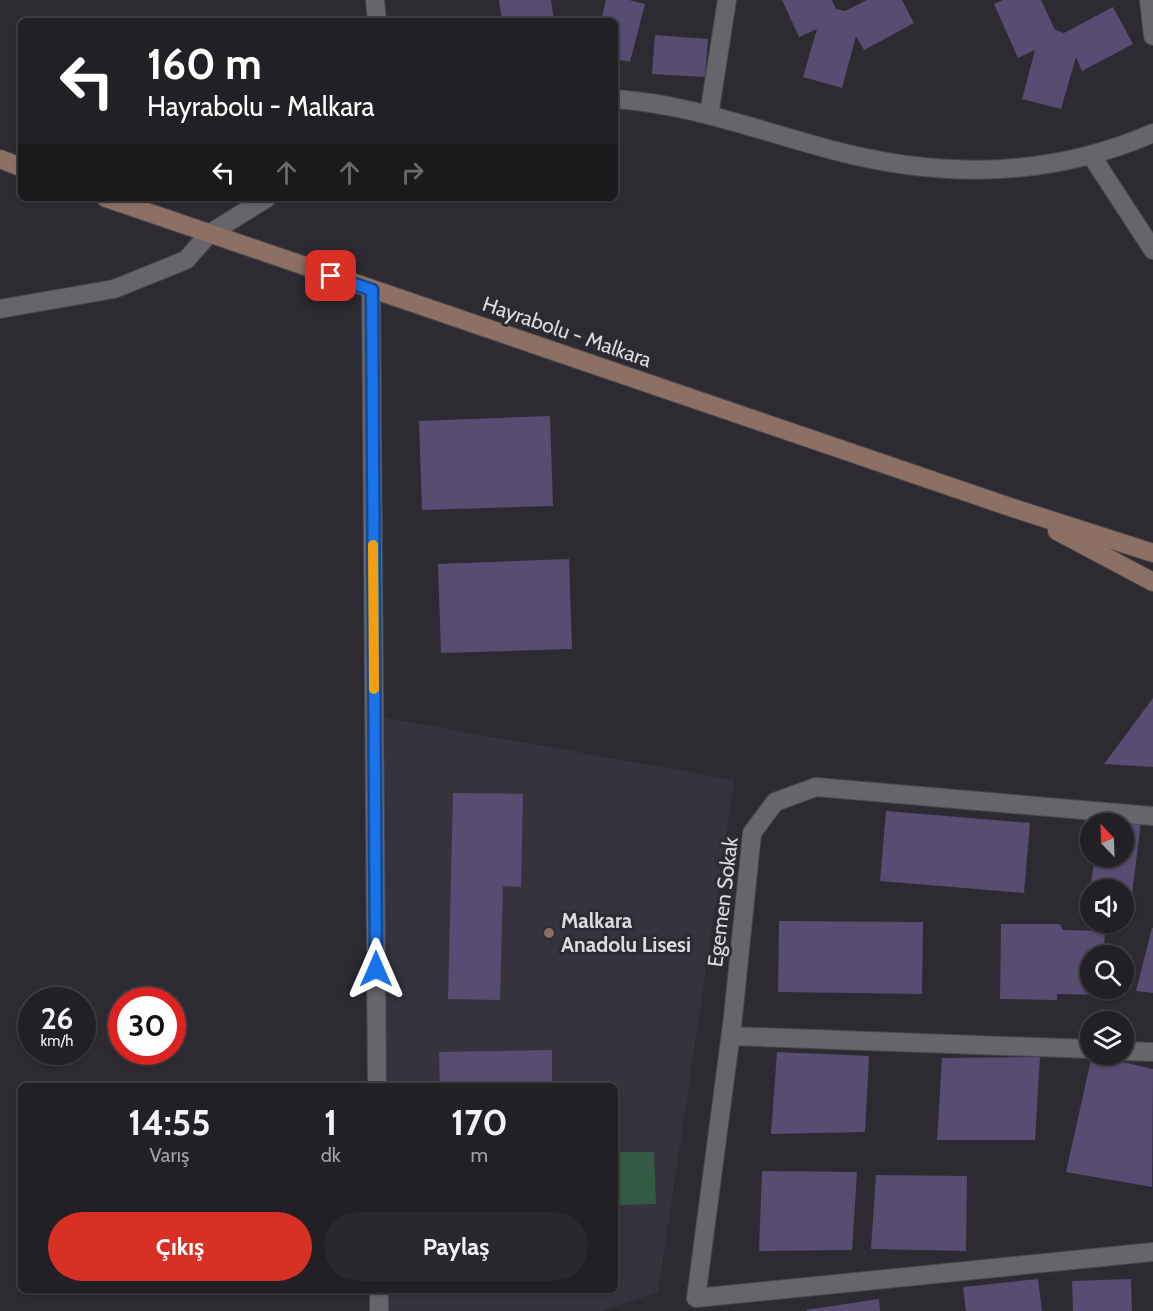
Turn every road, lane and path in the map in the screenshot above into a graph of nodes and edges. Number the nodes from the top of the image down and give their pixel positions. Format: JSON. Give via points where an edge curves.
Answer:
{"nodes":[{"id":1,"x":375,"y":0,"type":"edge"},
{"id":2,"x":727,"y":0,"type":"edge"},
{"id":3,"x":1149,"y":0,"type":"edge"},
{"id":4,"x":377,"y":18,"type":"edge"},
{"id":5,"x":1153,"y":36,"type":"edge"},
{"id":6,"x":618,"y":99,"type":"edge"},
{"id":7,"x":709,"y":115,"type":"junction"},
{"id":8,"x":1153,"y":133,"type":"edge"},
{"id":9,"x":1091,"y":155,"type":"junction"},
{"id":10,"x":0,"y":159,"type":"edge"},
{"id":11,"x":18,"y":166,"type":"edge"},
{"id":12,"x":115,"y":201,"type":"edge"},
{"id":13,"x":262,"y":201,"type":"edge"},
{"id":14,"x":209,"y":234,"type":"junction"},
{"id":15,"x":1153,"y":250,"type":"edge"},
{"id":16,"x":372,"y":290,"type":"junction"},
{"id":17,"x":0,"y":309,"type":"edge"},
{"id":18,"x":1013,"y":508,"type":"junction"},
{"id":19,"x":1153,"y":554,"type":"edge"},
{"id":20,"x":1153,"y":582,"type":"edge"},
{"id":21,"x":1153,"y":816,"type":"edge"},
{"id":22,"x":732,"y":1023,"type":"junction"},
{"id":23,"x":1080,"y":1049,"type":"edge"},
{"id":24,"x":1134,"y":1051,"type":"edge"},
{"id":25,"x":1153,"y":1052,"type":"edge"},
{"id":26,"x":377,"y":1083,"type":"edge"},
{"id":27,"x":1153,"y":1252,"type":"edge"},
{"id":28,"x":379,"y":1293,"type":"edge"},
{"id":29,"x":695,"y":1304,"type":"edge"},
{"id":30,"x":379,"y":1311,"type":"edge"}],
"edges":[{"from":1,"to":4,"type":"street"},
{"from":2,"to":7,"type":"street"},
{"from":3,"to":5,"type":"street"},
{"from":6,"to":7,"type":"street"},
{"from":7,"to":9,"type":"street","via":[[890,164],[950,171],[1006,169]]},
{"from":8,"to":9,"type":"street"},
{"from":9,"to":15,"type":"street"},
{"from":10,"to":11,"type":"main road"},
{"from":12,"to":14,"type":"main road","name":"Hayrabolu - Malkara"},
{"from":13,"to":14,"type":"street"},
{"from":14,"to":16,"type":"main road","name":"Hayrabolu - Malkara"},
{"from":14,"to":17,"type":"street","via":[[186,260],[114,289]]},
{"from":16,"to":18,"type":"main road","name":"Hayrabolu - Malkara"},
{"from":16,"to":26,"type":"street"},
{"from":18,"to":19,"type":"main road"},
{"from":18,"to":20,"type":"main road"},
{"from":21,"to":22,"type":"street","name":"Egemen Sokak","via":[[816,787],[775,802],[752,833]]},
{"from":22,"to":23,"type":"street","via":[[731,1036]]},
{"from":22,"to":29,"type":"street","name":"Egemen Sokak"},
{"from":24,"to":25,"type":"street"},
{"from":27,"to":29,"type":"street"},
{"from":28,"to":30,"type":"street"}]}
